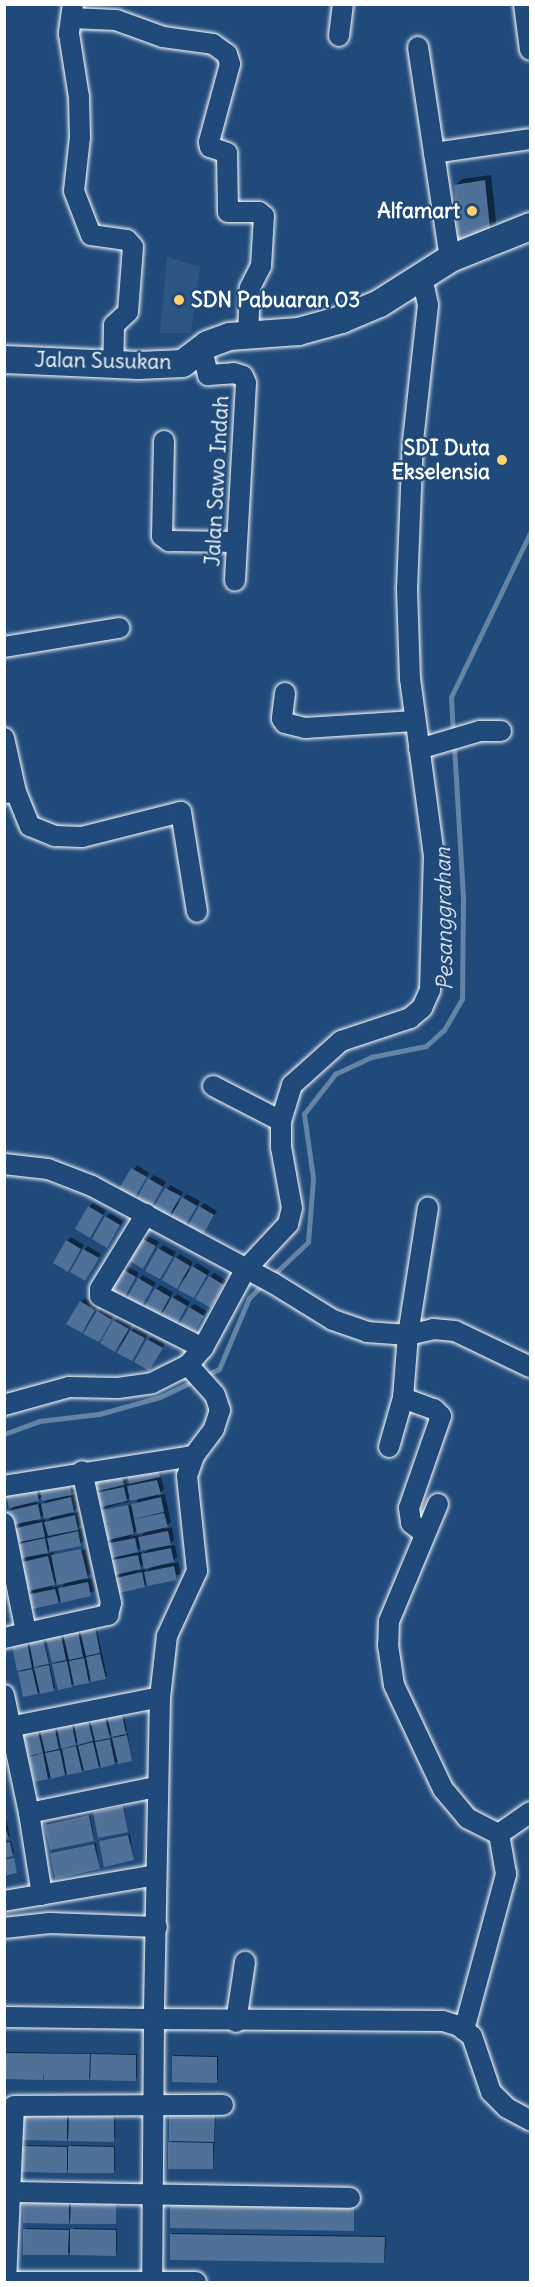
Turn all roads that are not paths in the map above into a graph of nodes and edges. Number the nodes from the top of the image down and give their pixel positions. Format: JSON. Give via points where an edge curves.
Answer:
{"nodes":[{"id":1,"x":343,"y":4,"type":"edge"},
{"id":2,"x":524,"y":4,"type":"edge"},
{"id":3,"x":72,"y":11,"type":"edge"},
{"id":4,"x":339,"y":36,"type":"dead end"},
{"id":5,"x":418,"y":47,"type":"dead end"},
{"id":6,"x":531,"y":50,"type":"edge"},
{"id":7,"x":531,"y":139,"type":"edge"},
{"id":8,"x":434,"y":153,"type":"junction"},
{"id":9,"x":531,"y":226,"type":"edge"},
{"id":10,"x":450,"y":258,"type":"junction"},
{"id":11,"x":422,"y":277,"type":"junction"},
{"id":12,"x":248,"y":335,"type":"junction"},
{"id":13,"x":201,"y":349,"type":"junction"},
{"id":14,"x":4,"y":359,"type":"edge"},
{"id":15,"x":113,"y":364,"type":"junction"},
{"id":16,"x":164,"y":441,"type":"dead end"},
{"id":17,"x":237,"y":542,"type":"junction"},
{"id":18,"x":235,"y":581,"type":"dead end"},
{"id":19,"x":119,"y":628,"type":"dead end"},
{"id":20,"x":4,"y":647,"type":"edge"},
{"id":21,"x":285,"y":693,"type":"dead end"},
{"id":22,"x":414,"y":721,"type":"junction"},
{"id":23,"x":501,"y":731,"type":"dead end"},
{"id":24,"x":4,"y":738,"type":"edge"},
{"id":25,"x":426,"y":747,"type":"junction"},
{"id":26,"x":10,"y":793,"type":"edge"},
{"id":27,"x":197,"y":912,"type":"dead end"},
{"id":28,"x":213,"y":1086,"type":"dead end"},
{"id":29,"x":281,"y":1121,"type":"junction"},
{"id":30,"x":4,"y":1164,"type":"edge"},
{"id":31,"x":428,"y":1208,"type":"dead end"},
{"id":32,"x":146,"y":1214,"type":"junction"},
{"id":33,"x":250,"y":1272,"type":"junction"},
{"id":34,"x":408,"y":1335,"type":"junction"},
{"id":35,"x":203,"y":1348,"type":"junction"},
{"id":36,"x":530,"y":1367,"type":"edge"},
{"id":37,"x":192,"y":1369,"type":"junction"},
{"id":38,"x":403,"y":1398,"type":"junction"},
{"id":39,"x":4,"y":1405,"type":"edge"},
{"id":40,"x":389,"y":1447,"type":"dead end"},
{"id":41,"x":194,"y":1456,"type":"junction"},
{"id":42,"x":82,"y":1471,"type":"junction"},
{"id":43,"x":4,"y":1486,"type":"edge"},
{"id":44,"x":438,"y":1504,"type":"dead end"},
{"id":45,"x":4,"y":1523,"type":"edge"},
{"id":46,"x":424,"y":1533,"type":"junction"},
{"id":47,"x":26,"y":1632,"type":"junction"},
{"id":48,"x":4,"y":1638,"type":"edge"},
{"id":49,"x":4,"y":1695,"type":"edge"},
{"id":50,"x":160,"y":1697,"type":"junction"},
{"id":51,"x":8,"y":1727,"type":"edge"},
{"id":52,"x":156,"y":1787,"type":"junction"},
{"id":53,"x":531,"y":1812,"type":"edge"},
{"id":54,"x":30,"y":1813,"type":"junction"},
{"id":55,"x":493,"y":1832,"type":"junction"},
{"id":56,"x":156,"y":1875,"type":"junction"},
{"id":57,"x":42,"y":1895,"type":"junction"},
{"id":58,"x":4,"y":1901,"type":"edge"},
{"id":59,"x":157,"y":1927,"type":"junction"},
{"id":60,"x":4,"y":1928,"type":"edge"},
{"id":61,"x":245,"y":1962,"type":"dead end"},
{"id":62,"x":4,"y":2017,"type":"edge"},
{"id":63,"x":154,"y":2019,"type":"junction"},
{"id":64,"x":236,"y":2022,"type":"junction"},
{"id":65,"x":455,"y":2026,"type":"junction"},
{"id":66,"x":153,"y":2106,"type":"junction"},
{"id":67,"x":223,"y":2106,"type":"dead end"},
{"id":68,"x":531,"y":2120,"type":"edge"},
{"id":69,"x":10,"y":2192,"type":"junction"},
{"id":70,"x":155,"y":2193,"type":"junction"},
{"id":71,"x":350,"y":2198,"type":"dead end"},
{"id":72,"x":5,"y":2282,"type":"edge"},
{"id":73,"x":152,"y":2282,"type":"edge"},
{"id":74,"x":175,"y":2282,"type":"edge"},
{"id":75,"x":196,"y":2283,"type":"edge"}],
"edges":[{"from":1,"to":4,"type":"street"},
{"from":2,"to":6,"type":"street"},
{"from":3,"to":12,"type":"street","via":[[116,20],[164,37],[213,44],[227,54],[230,64],[210,147],[228,153],[228,212],[259,212],[264,216],[261,266],[250,288]]},
{"from":3,"to":15,"type":"street","via":[[80,137],[74,191],[91,235],[127,240],[133,247],[128,312],[114,325]]},
{"from":5,"to":8,"type":"street"},
{"from":7,"to":8,"type":"street"},
{"from":8,"to":10,"type":"street"},
{"from":9,"to":10,"type":"street","name":"Jalan Susukan"},
{"from":10,"to":11,"type":"street","name":"Jalan Susukan"},
{"from":11,"to":12,"type":"street","name":"Jalan Susukan","via":[[379,303],[341,318],[298,331]]},
{"from":11,"to":22,"type":"street","via":[[428,315],[412,441],[408,556]]},
{"from":12,"to":13,"type":"street","name":"Jalan Susukan","via":[[229,336]]},
{"from":13,"to":15,"type":"street","name":"Jalan Susukan","via":[[182,363]]},
{"from":13,"to":17,"type":"street","name":"Jalan Sawo Indah","via":[[208,375],[234,373],[243,376],[246,383]]},
{"from":14,"to":15,"type":"street","name":"Jalan Susukan"},
{"from":16,"to":17,"type":"street","via":[[162,536],[169,541]]},
{"from":17,"to":18,"type":"street","name":"Jalan Sawo Indah"},
{"from":19,"to":20,"type":"street"},
{"from":21,"to":22,"type":"street","via":[[282,719],[305,728]]},
{"from":22,"to":25,"type":"street"},
{"from":23,"to":25,"type":"street","via":[[480,731]]},
{"from":24,"to":26,"type":"street"},
{"from":25,"to":29,"type":"street","via":[[434,856],[430,990],[422,1008],[410,1018],[340,1041],[307,1068],[292,1085]]},
{"from":26,"to":27,"type":"street","via":[[30,826],[55,836],[82,837],[181,812]]},
{"from":28,"to":29,"type":"street"},
{"from":29,"to":33,"type":"street","via":[[281,1147],[292,1208],[288,1224]]},
{"from":30,"to":32,"type":"street","via":[[62,1172]]},
{"from":31,"to":34,"type":"street"},
{"from":32,"to":33,"type":"street"},
{"from":32,"to":35,"type":"street","via":[[100,1289],[100,1296]]},
{"from":33,"to":34,"type":"street","via":[[333,1320],[367,1332]]},
{"from":33,"to":35,"type":"street"},
{"from":34,"to":36,"type":"street","via":[[433,1329],[455,1331]]},
{"from":34,"to":38,"type":"street"},
{"from":35,"to":37,"type":"street"},
{"from":37,"to":39,"type":"street","via":[[152,1383],[118,1388],[69,1387]]},
{"from":37,"to":41,"type":"street","via":[[214,1395],[220,1410],[214,1429]]},
{"from":38,"to":40,"type":"street"},
{"from":38,"to":46,"type":"street","via":[[434,1409],[441,1416],[409,1508],[411,1523]]},
{"from":41,"to":42,"type":"street"},
{"from":41,"to":50,"type":"street","via":[[187,1476],[197,1571],[167,1636]]},
{"from":42,"to":43,"type":"street"},
{"from":42,"to":47,"type":"street","via":[[111,1603],[108,1615]]},
{"from":44,"to":46,"type":"street"},
{"from":45,"to":47,"type":"street"},
{"from":46,"to":55,"type":"street","via":[[389,1621],[394,1685],[431,1766],[466,1818]]},
{"from":47,"to":48,"type":"street"},
{"from":49,"to":51,"type":"street"},
{"from":50,"to":51,"type":"street"},
{"from":50,"to":52,"type":"street"},
{"from":51,"to":54,"type":"street"},
{"from":52,"to":54,"type":"street"},
{"from":52,"to":56,"type":"street"},
{"from":53,"to":55,"type":"street"},
{"from":54,"to":57,"type":"street"},
{"from":55,"to":65,"type":"street","via":[[506,1874]]},
{"from":56,"to":57,"type":"street"},
{"from":56,"to":59,"type":"street"},
{"from":57,"to":58,"type":"street"},
{"from":59,"to":60,"type":"street","via":[[50,1923]]},
{"from":59,"to":63,"type":"street"},
{"from":61,"to":64,"type":"street"},
{"from":62,"to":63,"type":"street"},
{"from":63,"to":64,"type":"street"},
{"from":63,"to":66,"type":"street"},
{"from":64,"to":65,"type":"street"},
{"from":65,"to":68,"type":"street","via":[[476,2044],[478,2063],[491,2092],[507,2108]]},
{"from":66,"to":67,"type":"street"},
{"from":66,"to":69,"type":"street","via":[[14,2106]]},
{"from":66,"to":70,"type":"street"},
{"from":69,"to":70,"type":"street"},
{"from":69,"to":72,"type":"street"},
{"from":70,"to":71,"type":"street"},
{"from":70,"to":73,"type":"street"},
{"from":72,"to":73,"type":"street"},
{"from":73,"to":74,"type":"street"},
{"from":74,"to":75,"type":"street"}]}
